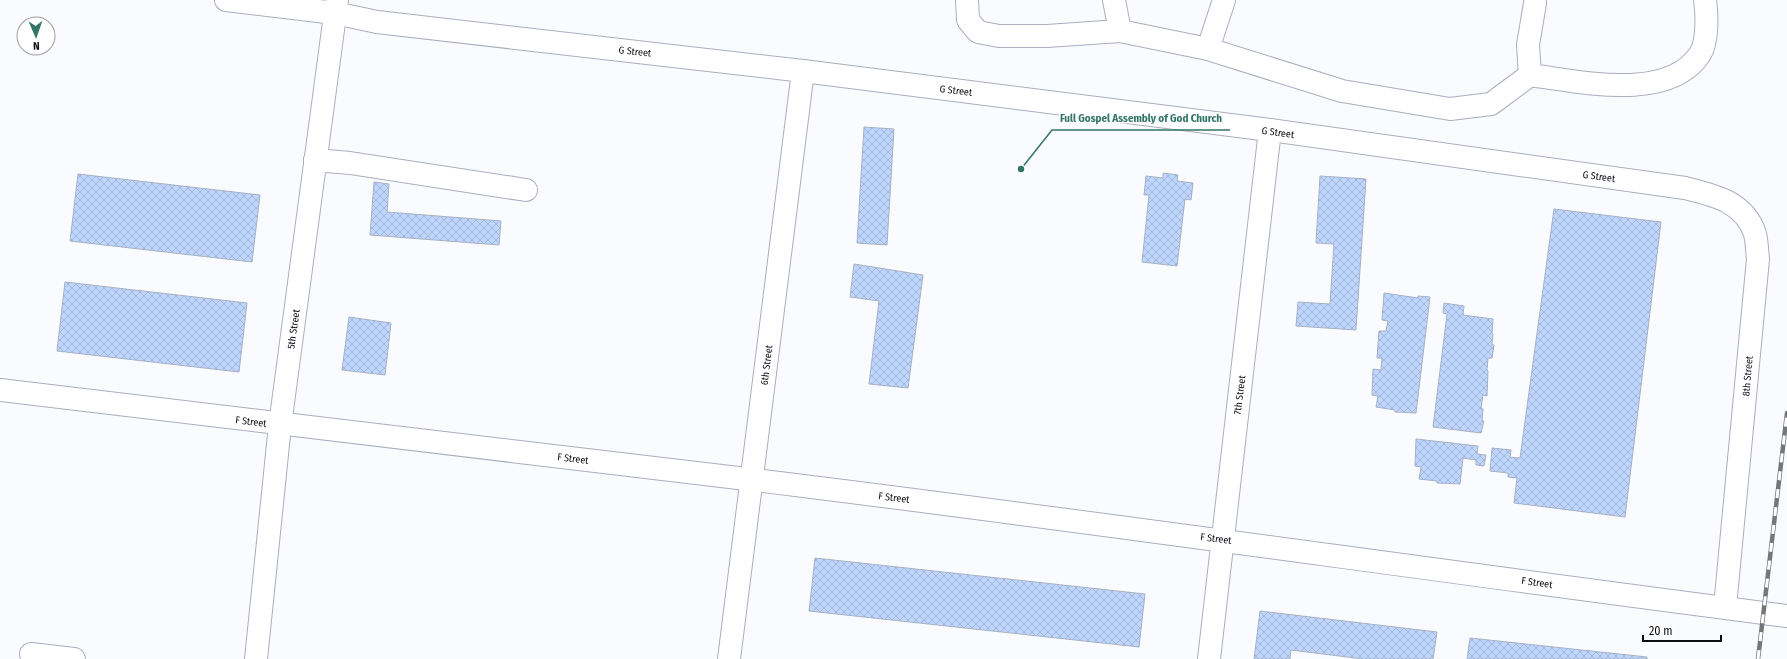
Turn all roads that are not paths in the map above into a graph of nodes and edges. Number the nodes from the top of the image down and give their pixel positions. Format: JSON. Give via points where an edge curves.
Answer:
{"nodes":[{"id":1,"x":226,"y":0,"type":"edge"},
{"id":2,"x":967,"y":0,"type":"edge"},
{"id":3,"x":1114,"y":0,"type":"edge"},
{"id":4,"x":1224,"y":0,"type":"edge"},
{"id":5,"x":1705,"y":0,"type":"edge"},
{"id":6,"x":1531,"y":1,"type":"edge"},
{"id":7,"x":336,"y":6,"type":"edge"},
{"id":8,"x":1120,"y":31,"type":"junction"},
{"id":9,"x":1208,"y":49,"type":"junction"},
{"id":10,"x":803,"y":71,"type":"junction"},
{"id":11,"x":1530,"y":75,"type":"junction"},
{"id":12,"x":1270,"y":130,"type":"junction"},
{"id":13,"x":315,"y":160,"type":"junction"},
{"id":14,"x":1685,"y":188,"type":"joint"},
{"id":15,"x":526,"y":190,"type":"dead end"},
{"id":16,"x":0,"y":390,"type":"edge"},
{"id":17,"x":280,"y":425,"type":"junction"},
{"id":18,"x":752,"y":479,"type":"junction"},
{"id":19,"x":1223,"y":539,"type":"junction"},
{"id":20,"x":1725,"y":607,"type":"junction"},
{"id":21,"x":1787,"y":616,"type":"edge"},
{"id":22,"x":31,"y":654,"type":"dead end"},
{"id":23,"x":74,"y":659,"type":"edge"},
{"id":24,"x":256,"y":659,"type":"edge"},
{"id":25,"x":729,"y":659,"type":"edge"},
{"id":26,"x":1209,"y":659,"type":"edge"}],
"edges":[{"from":1,"to":7,"type":"street","name":"G Street"},
{"from":2,"to":8,"type":"street","via":[[968,20],[978,32],[999,36],[1047,36]]},
{"from":3,"to":8,"type":"street"},
{"from":4,"to":9,"type":"street"},
{"from":5,"to":11,"type":"street","via":[[1708,22],[1701,53],[1684,71],[1662,80],[1625,86]]},
{"from":6,"to":11,"type":"street","via":[[1528,45]]},
{"from":7,"to":10,"type":"street","name":"G Street","via":[[377,22]]},
{"from":7,"to":13,"type":"street","name":"5th Street"},
{"from":8,"to":9,"type":"street"},
{"from":9,"to":11,"type":"street","via":[[1342,91],[1450,109],[1491,104]]},
{"from":10,"to":12,"type":"street","name":"G Street"},
{"from":10,"to":18,"type":"street","name":"6th Street"},
{"from":12,"to":14,"type":"street","name":"G Street"},
{"from":12,"to":19,"type":"street","name":"7th Street"},
{"from":13,"to":15,"type":"street"},
{"from":13,"to":17,"type":"street","name":"5th Street"},
{"from":14,"to":20,"type":"street","name":"8th Street","via":[[1721,197],[1743,212],[1755,234],[1758,259]]},
{"from":16,"to":17,"type":"street","name":"F Street"},
{"from":17,"to":18,"type":"street","name":"F Street"},
{"from":17,"to":24,"type":"street","name":"5th Street"},
{"from":18,"to":19,"type":"street","name":"F Street"},
{"from":18,"to":25,"type":"street","name":"6th Street"},
{"from":19,"to":20,"type":"street","name":"F Street"},
{"from":19,"to":26,"type":"street","name":"7th Street"},
{"from":20,"to":21,"type":"street","name":"F Street"},
{"from":22,"to":23,"type":"street"}]}
